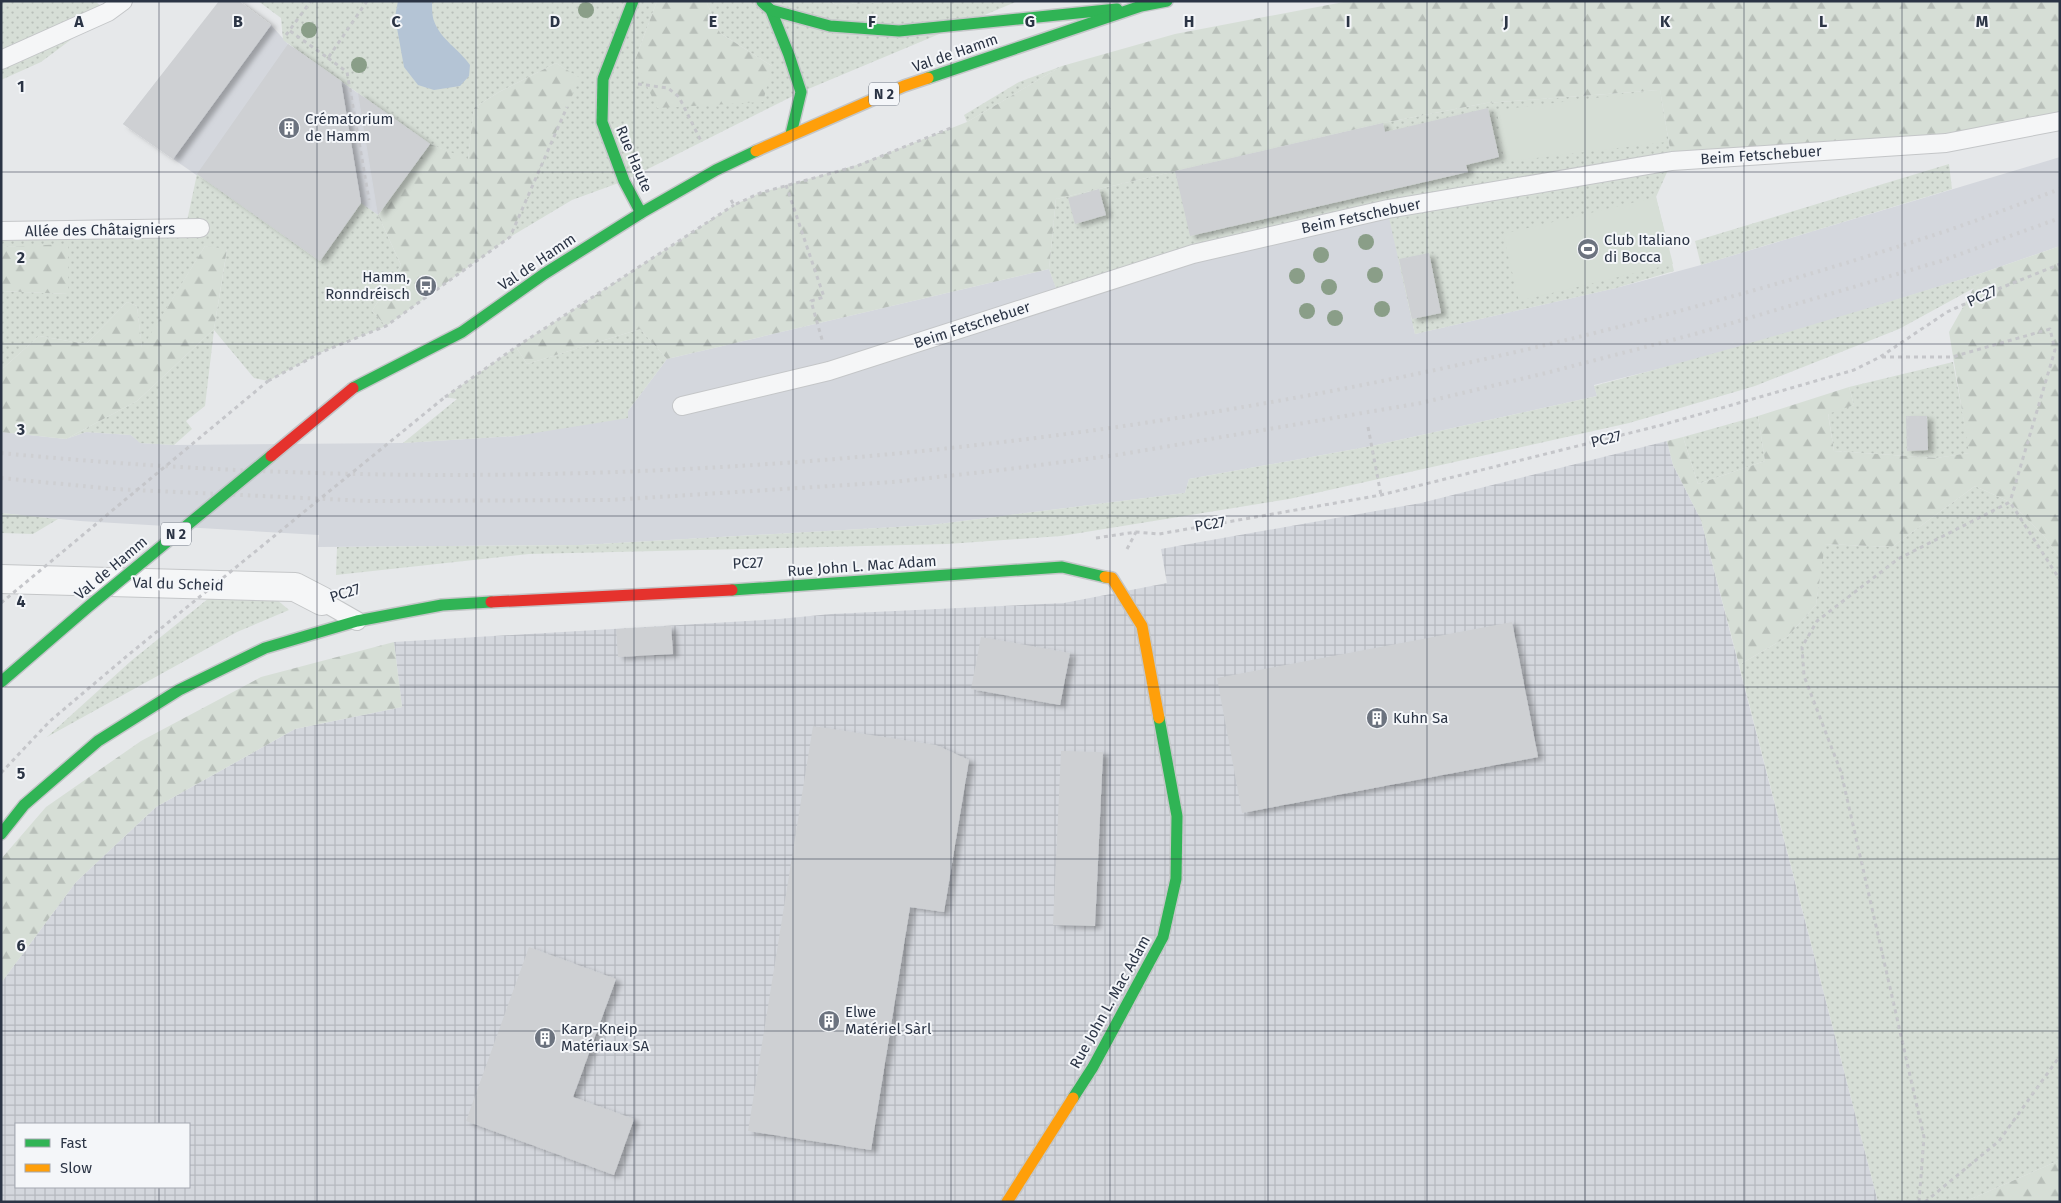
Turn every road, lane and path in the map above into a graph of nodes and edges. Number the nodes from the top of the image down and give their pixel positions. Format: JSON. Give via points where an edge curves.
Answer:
{"nodes":[{"id":1,"x":123,"y":1,"type":"edge"},
{"id":2,"x":310,"y":1,"type":"edge"},
{"id":3,"x":367,"y":1,"type":"edge"},
{"id":4,"x":633,"y":1,"type":"edge"},
{"id":5,"x":760,"y":1,"type":"edge"},
{"id":6,"x":1167,"y":1,"type":"edge"},
{"id":7,"x":1140,"y":6,"type":"junction"},
{"id":8,"x":771,"y":10,"type":"junction"},
{"id":9,"x":290,"y":31,"type":"junction"},
{"id":10,"x":286,"y":36,"type":"dead end"},
{"id":11,"x":328,"y":58,"type":"junction"},
{"id":12,"x":1,"y":60,"type":"edge"},
{"id":13,"x":2060,"y":121,"type":"edge"},
{"id":14,"x":791,"y":134,"type":"junction"},
{"id":15,"x":786,"y":184,"type":"dead end"},
{"id":16,"x":369,"y":200,"type":"dead end"},
{"id":17,"x":734,"y":206,"type":"dead end"},
{"id":18,"x":641,"y":213,"type":"junction"},
{"id":19,"x":200,"y":228,"type":"dead end"},
{"id":20,"x":1,"y":231,"type":"edge"},
{"id":21,"x":2060,"y":264,"type":"edge"},
{"id":22,"x":821,"y":330,"type":"dead end"},
{"id":23,"x":1880,"y":357,"type":"junction"},
{"id":24,"x":268,"y":381,"type":"dead end"},
{"id":25,"x":682,"y":406,"type":"dead end"},
{"id":26,"x":1368,"y":427,"type":"dead end"},
{"id":27,"x":1381,"y":494,"type":"junction"},
{"id":28,"x":2010,"y":502,"type":"junction"},
{"id":29,"x":1092,"y":538,"type":"dead end"},
{"id":30,"x":1,"y":579,"type":"edge"},
{"id":31,"x":2060,"y":580,"type":"edge"},
{"id":32,"x":322,"y":601,"type":"joint"},
{"id":33,"x":1,"y":603,"type":"edge"},
{"id":34,"x":357,"y":621,"type":"junction"},
{"id":35,"x":1,"y":682,"type":"edge"},
{"id":36,"x":1,"y":772,"type":"edge"},
{"id":37,"x":1,"y":834,"type":"edge"},
{"id":38,"x":2060,"y":1056,"type":"edge"},
{"id":39,"x":1006,"y":1202,"type":"edge"},
{"id":40,"x":1919,"y":1202,"type":"edge"},
{"id":41,"x":1926,"y":1202,"type":"edge"}],
"edges":[{"from":1,"to":12,"type":"lane","via":[[108,12]]},
{"from":2,"to":9,"type":"path"},
{"from":3,"to":11,"type":"path"},
{"from":4,"to":18,"type":"main road","name":"Rue Haute","via":[[604,79],[602,122],[624,181]]},
{"from":5,"to":8,"type":"main road"},
{"from":6,"to":7,"type":"main road","name":"Val de Hamm","number":"N 2"},
{"from":7,"to":8,"type":"main road","via":[[899,31],[830,26]]},
{"from":7,"to":14,"type":"main road","name":"Val de Hamm","number":"N 2","via":[[904,86]]},
{"from":8,"to":14,"type":"main road","via":[[801,92]]},
{"from":9,"to":10,"type":"path"},
{"from":9,"to":11,"type":"path"},
{"from":11,"to":16,"type":"path","via":[[347,72]]},
{"from":13,"to":25,"type":"lane","name":"Beim Fetschebuer","via":[[1946,143],[1672,161],[1388,209],[1193,254],[829,371]]},
{"from":14,"to":18,"type":"main road","name":"Val de Hamm","number":"N 2","via":[[716,170]]},
{"from":15,"to":22,"type":"path","via":[[824,297],[811,301]]},
{"from":17,"to":36,"type":"path","bridge":true,"via":[[516,347],[445,397],[50,721]]},
{"from":18,"to":35,"type":"main road","name":"Val de Hamm","number":"N 2","bridge":true,"via":[[544,274],[462,332],[353,388],[88,606]]},
{"from":19,"to":20,"type":"lane","name":"Allée des Châtaigniers"},
{"from":21,"to":23,"type":"path","name":"PC27","via":[[1947,312]]},
{"from":23,"to":27,"type":"path","name":"PC27","via":[[1854,370],[1662,425]]},
{"from":23,"to":28,"type":"path","via":[[1952,357],[2050,329],[2055,350]]},
{"from":24,"to":33,"type":"path","bridge":true},
{"from":26,"to":27,"type":"path"},
{"from":27,"to":29,"type":"path","name":"PC27","via":[[1159,534],[1136,532]]},
{"from":28,"to":31,"type":"path"},
{"from":28,"to":40,"type":"path","via":[[1898,559],[1817,621],[1802,647],[1804,676],[1841,772],[1924,1137]]},
{"from":30,"to":32,"type":"street","name":"Val du Scheid","via":[[295,587]]},
{"from":32,"to":34,"type":"lane"},
{"from":34,"to":37,"type":"main road","name":"Rue John L. Mac Adam","via":[[265,648],[179,690],[98,741],[24,805]]},
{"from":34,"to":39,"type":"main road","name":"Rue John L. Mac Adam","via":[[442,605],[769,588],[1062,567],[1112,578],[1142,626],[1177,816],[1176,879],[1163,937],[1093,1068]]},
{"from":38,"to":41,"type":"path","via":[[1999,1141]]}]}
